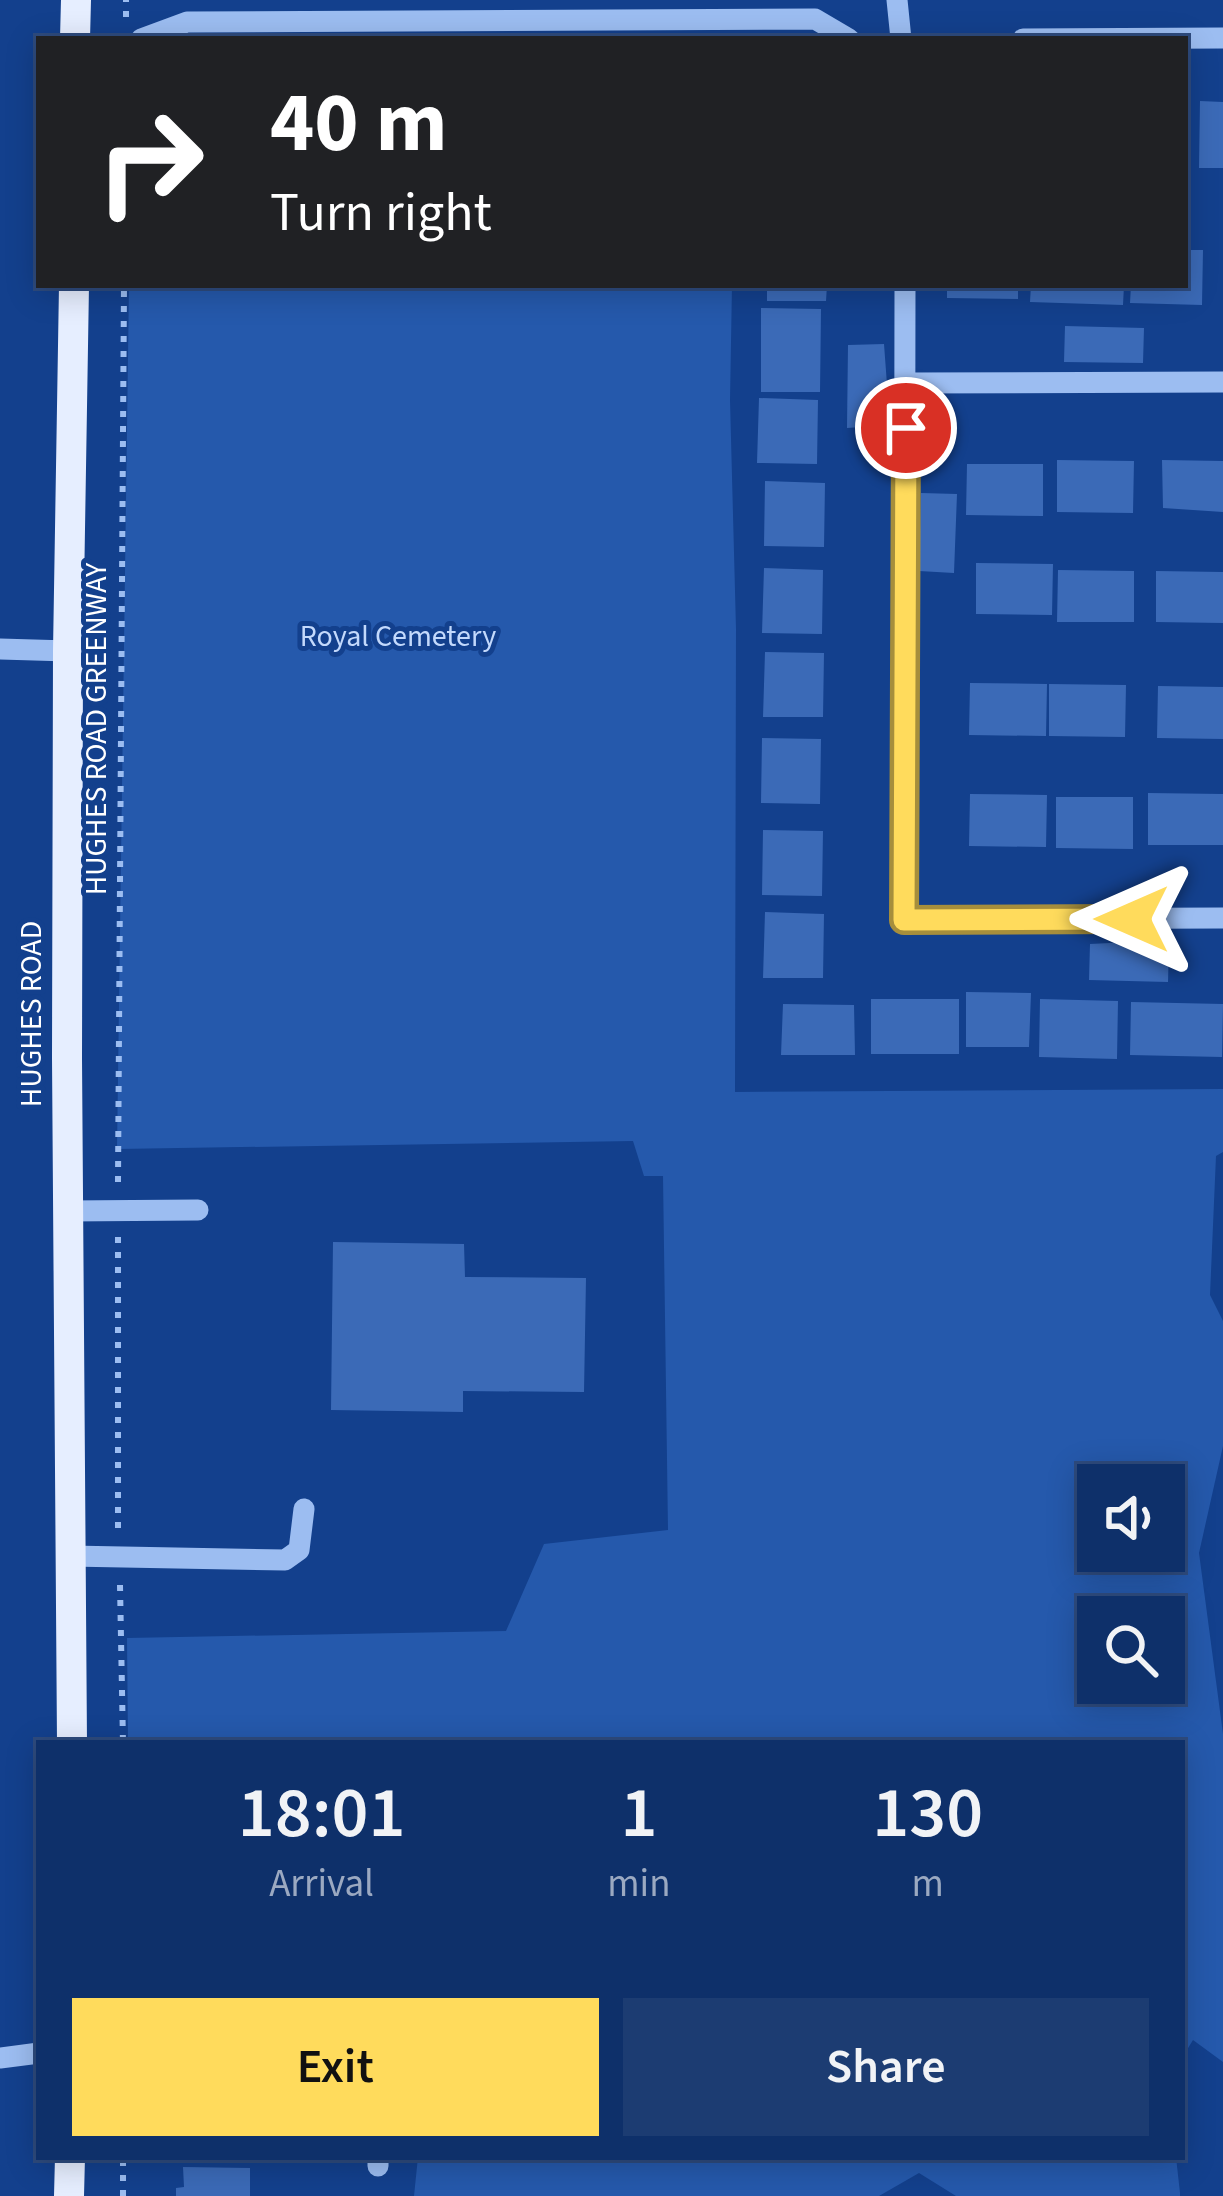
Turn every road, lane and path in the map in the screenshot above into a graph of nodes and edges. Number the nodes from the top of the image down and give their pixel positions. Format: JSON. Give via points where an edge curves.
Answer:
{"nodes":[{"id":1,"x":76,"y":0,"type":"edge"},
{"id":2,"x":126,"y":0,"type":"edge"},
{"id":3,"x":897,"y":0,"type":"edge"},
{"id":4,"x":574,"y":30,"type":"edge"},
{"id":5,"x":133,"y":31,"type":"edge"},
{"id":6,"x":75,"y":36,"type":"edge"},
{"id":7,"x":844,"y":36,"type":"edge"},
{"id":8,"x":901,"y":36,"type":"edge"},
{"id":9,"x":1188,"y":38,"type":"edge"},
{"id":10,"x":1223,"y":38,"type":"edge"},
{"id":11,"x":74,"y":288,"type":"edge"},
{"id":12,"x":124,"y":288,"type":"edge"},
{"id":13,"x":904,"y":288,"type":"edge"},
{"id":14,"x":1223,"y":382,"type":"edge"},
{"id":15,"x":906,"y":383,"type":"junction"},
{"id":16,"x":0,"y":649,"type":"edge"},
{"id":17,"x":68,"y":651,"type":"junction"},
{"id":18,"x":1223,"y":919,"type":"edge"},
{"id":19,"x":118,"y":1174,"type":"dead end"},
{"id":20,"x":198,"y":1210,"type":"dead end"},
{"id":21,"x":68,"y":1211,"type":"junction"},
{"id":22,"x":118,"y":1231,"type":"dead end"},
{"id":23,"x":117,"y":1506,"type":"dead end"},
{"id":24,"x":304,"y":1509,"type":"dead end"},
{"id":25,"x":70,"y":1556,"type":"junction"},
{"id":26,"x":121,"y":1600,"type":"dead end"},
{"id":27,"x":71,"y":1740,"type":"edge"},
{"id":28,"x":123,"y":1740,"type":"edge"},
{"id":29,"x":36,"y":2054,"type":"edge"},
{"id":30,"x":0,"y":2059,"type":"edge"},
{"id":31,"x":70,"y":2160,"type":"edge"},
{"id":32,"x":123,"y":2160,"type":"edge"},
{"id":33,"x":69,"y":2196,"type":"edge"},
{"id":34,"x":122,"y":2196,"type":"edge"}],
"edges":[{"from":1,"to":6,"type":"main road"},
{"from":2,"to":5,"type":"path"},
{"from":3,"to":8,"type":"street"},
{"from":4,"to":5,"type":"street","via":[[187,22]]},
{"from":4,"to":7,"type":"street","via":[[815,19]]},
{"from":9,"to":10,"type":"street"},
{"from":11,"to":17,"type":"main road","name":"HUGHES ROAD"},
{"from":12,"to":19,"type":"path","name":"HUGHES ROAD GREENWAY"},
{"from":13,"to":15,"type":"street"},
{"from":14,"to":15,"type":"street"},
{"from":15,"to":18,"type":"street","via":[[904,920]]},
{"from":16,"to":17,"type":"street"},
{"from":17,"to":21,"type":"main road","name":"HUGHES ROAD"},
{"from":20,"to":21,"type":"street"},
{"from":21,"to":25,"type":"main road","name":"HUGHES ROAD"},
{"from":22,"to":23,"type":"path"},
{"from":24,"to":25,"type":"street","via":[[299,1550],[285,1559]]},
{"from":25,"to":27,"type":"main road","name":"HUGHES ROAD"},
{"from":26,"to":28,"type":"path"},
{"from":29,"to":30,"type":"street"},
{"from":31,"to":33,"type":"main road"},
{"from":32,"to":34,"type":"path"}]}
